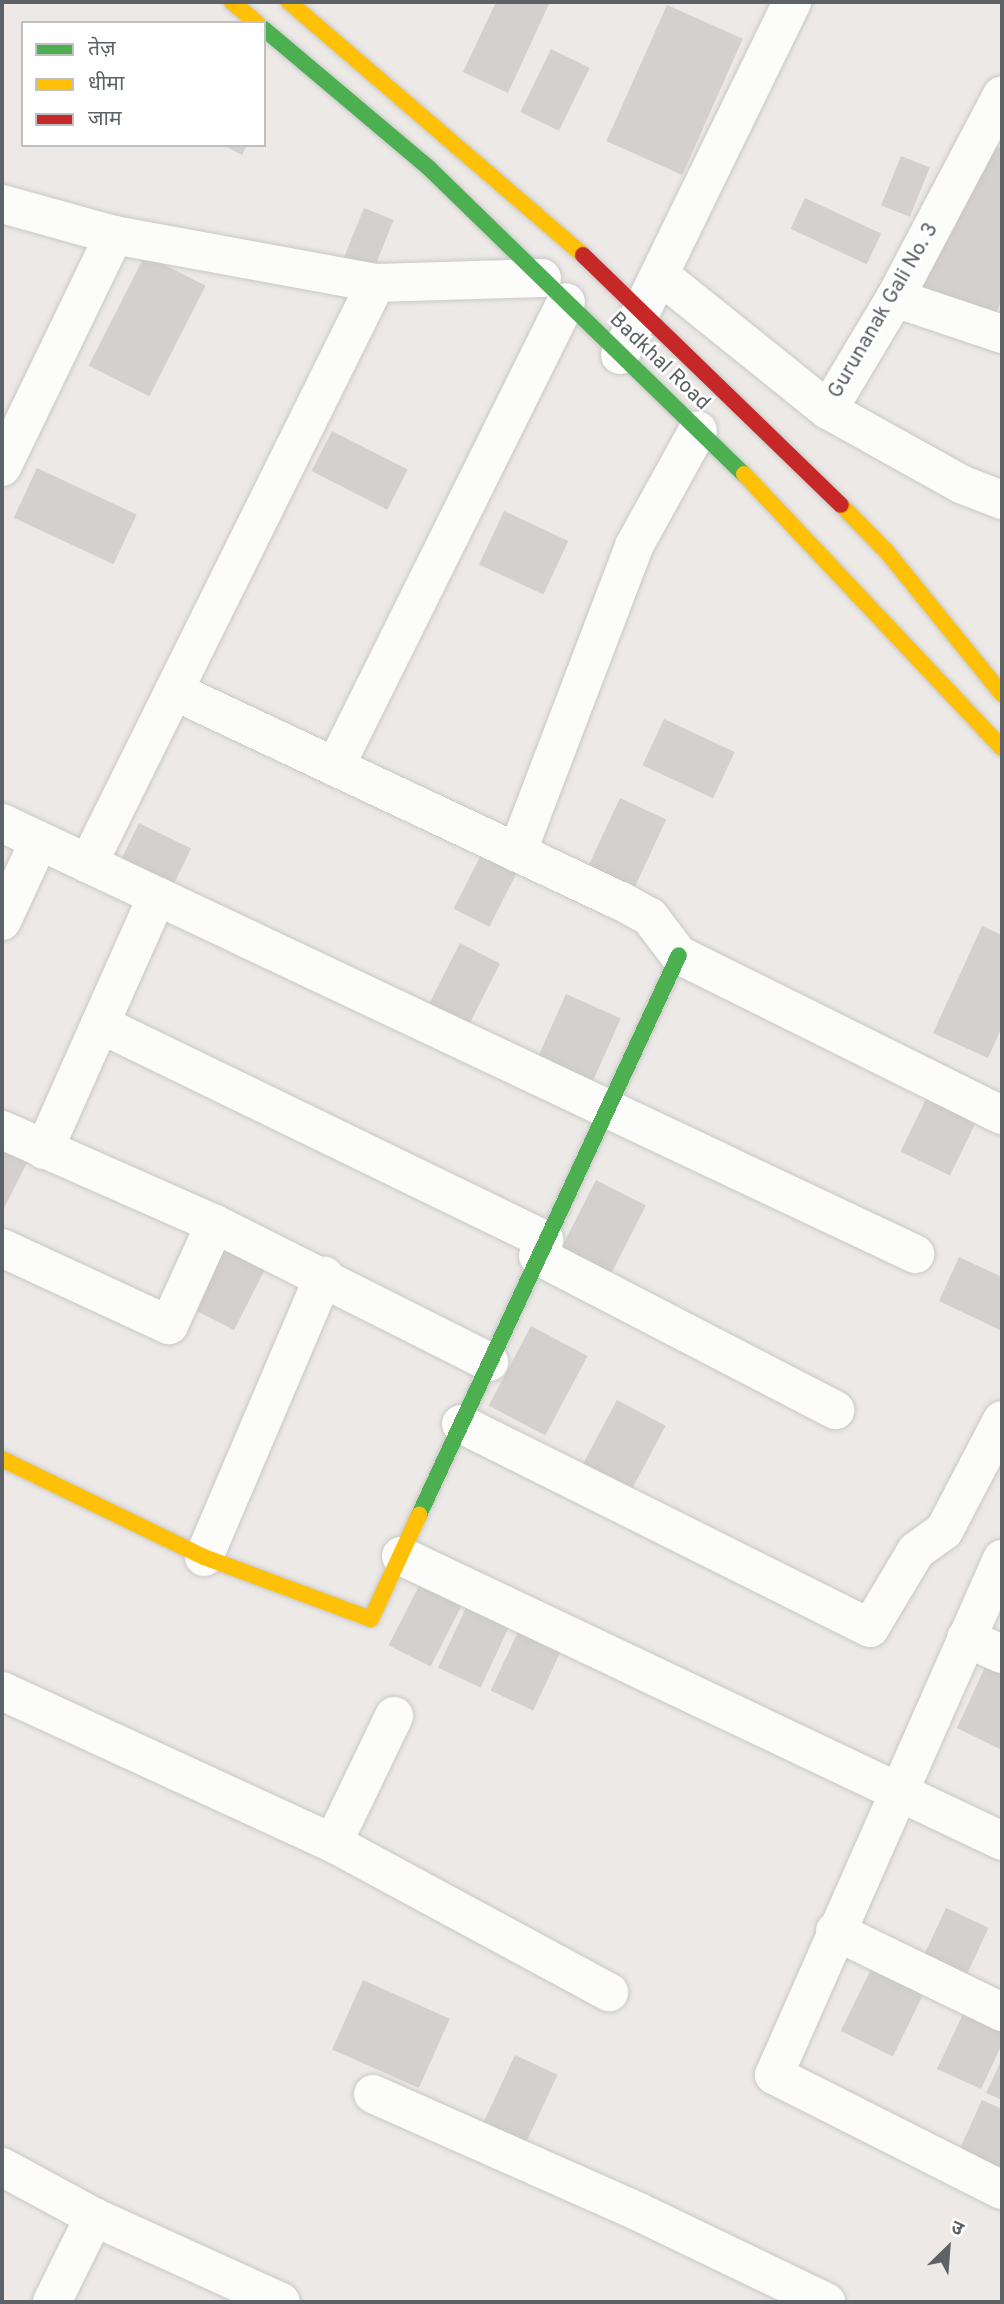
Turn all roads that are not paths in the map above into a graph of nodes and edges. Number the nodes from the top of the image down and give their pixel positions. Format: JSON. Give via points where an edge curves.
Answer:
{"nodes":[{"id":1,"x":232,"y":2,"type":"edge"},
{"id":2,"x":289,"y":2,"type":"edge"},
{"id":3,"x":792,"y":2,"type":"edge"},
{"id":4,"x":255,"y":21,"type":"edge"},
{"id":5,"x":266,"y":31,"type":"edge"},
{"id":6,"x":1002,"y":95,"type":"edge"},
{"id":7,"x":2,"y":204,"type":"edge"},
{"id":8,"x":114,"y":235,"type":"junction"},
{"id":9,"x":660,"y":275,"type":"junction"},
{"id":10,"x":376,"y":283,"type":"junction"},
{"id":11,"x":554,"y":290,"type":"junction"},
{"id":12,"x":895,"y":298,"type":"junction"},
{"id":13,"x":641,"y":309,"type":"junction"},
{"id":14,"x":1002,"y":334,"type":"edge"},
{"id":15,"x":620,"y":355,"type":"junction"},
{"id":16,"x":828,"y":410,"type":"junction"},
{"id":17,"x":698,"y":430,"type":"junction"},
{"id":18,"x":2,"y":467,"type":"edge"},
{"id":19,"x":1002,"y":500,"type":"edge"},
{"id":20,"x":174,"y":691,"type":"junction"},
{"id":21,"x":1002,"y":694,"type":"edge"},
{"id":22,"x":1002,"y":748,"type":"edge"},
{"id":23,"x":335,"y":767,"type":"junction"},
{"id":24,"x":2,"y":823,"type":"edge"},
{"id":25,"x":39,"y":841,"type":"junction"},
{"id":26,"x":517,"y":853,"type":"junction"},
{"id":27,"x":89,"y":864,"type":"junction"},
{"id":28,"x":157,"y":897,"type":"junction"},
{"id":29,"x":2,"y":921,"type":"edge"},
{"id":30,"x":679,"y":956,"type":"junction"},
{"id":31,"x":100,"y":1024,"type":"junction"},
{"id":32,"x":606,"y":1106,"type":"junction"},
{"id":33,"x":1002,"y":1115,"type":"edge"},
{"id":34,"x":2,"y":1130,"type":"edge"},
{"id":35,"x":44,"y":1150,"type":"junction"},
{"id":36,"x":215,"y":1224,"type":"junction"},
{"id":37,"x":2,"y":1248,"type":"edge"},
{"id":38,"x":541,"y":1248,"type":"junction"},
{"id":39,"x":915,"y":1254,"type":"dead end"},
{"id":40,"x":324,"y":1276,"type":"junction"},
{"id":41,"x":489,"y":1362,"type":"junction"},
{"id":42,"x":835,"y":1410,"type":"dead end"},
{"id":43,"x":1002,"y":1420,"type":"edge"},
{"id":44,"x":461,"y":1424,"type":"junction"},
{"id":45,"x":2,"y":1459,"type":"edge"},
{"id":46,"x":990,"y":1465,"type":"edge"},
{"id":47,"x":401,"y":1556,"type":"junction"},
{"id":48,"x":204,"y":1557,"type":"junction"},
{"id":49,"x":1002,"y":1559,"type":"edge"},
{"id":50,"x":966,"y":1638,"type":"junction"},
{"id":51,"x":1002,"y":1654,"type":"edge"},
{"id":52,"x":2,"y":1691,"type":"edge"},
{"id":53,"x":394,"y":1716,"type":"dead end"},
{"id":54,"x":898,"y":1792,"type":"junction"},
{"id":55,"x":1002,"y":1841,"type":"edge"},
{"id":56,"x":333,"y":1843,"type":"junction"},
{"id":57,"x":835,"y":1931,"type":"junction"},
{"id":58,"x":609,"y":1992,"type":"dead end"},
{"id":59,"x":1002,"y":2012,"type":"edge"},
{"id":60,"x":373,"y":2094,"type":"dead end"},
{"id":61,"x":2,"y":2167,"type":"edge"},
{"id":62,"x":1002,"y":2190,"type":"edge"},
{"id":63,"x":94,"y":2217,"type":"junction"},
{"id":64,"x":52,"y":2302,"type":"edge"},
{"id":65,"x":281,"y":2302,"type":"edge"},
{"id":66,"x":826,"y":2302,"type":"edge"}],
"edges":[{"from":1,"to":4,"type":"street"},
{"from":2,"to":13,"type":"street","name":"Badkhal Road","via":[[552,225]]},
{"from":3,"to":9,"type":"street"},
{"from":5,"to":11,"type":"street","name":"Badkhal Road","via":[[430,169]]},
{"from":6,"to":12,"type":"street","name":"Gurunanak Gali No. 3"},
{"from":7,"to":8,"type":"street"},
{"from":8,"to":10,"type":"street"},
{"from":8,"to":18,"type":"street"},
{"from":9,"to":13,"type":"street"},
{"from":9,"to":16,"type":"street","name":"Gurunanak Gali No. 3"},
{"from":10,"to":11,"type":"street"},
{"from":10,"to":20,"type":"street"},
{"from":11,"to":15,"type":"street","name":"Badkhal Road"},
{"from":11,"to":23,"type":"street"},
{"from":12,"to":14,"type":"street"},
{"from":12,"to":16,"type":"street","name":"Gurunanak Gali No. 3"},
{"from":13,"to":15,"type":"street"},
{"from":13,"to":21,"type":"street","name":"Badkhal Road","via":[[887,552]]},
{"from":15,"to":17,"type":"street","name":"Badkhal Road"},
{"from":16,"to":19,"type":"street","via":[[963,485]]},
{"from":17,"to":22,"type":"street","name":"Badkhal Road","via":[[774,504]]},
{"from":17,"to":26,"type":"street","via":[[634,547]]},
{"from":20,"to":23,"type":"street"},
{"from":20,"to":27,"type":"street"},
{"from":23,"to":26,"type":"street"},
{"from":24,"to":25,"type":"street"},
{"from":25,"to":27,"type":"street"},
{"from":25,"to":29,"type":"street"},
{"from":26,"to":30,"type":"street","via":[[650,918]]},
{"from":27,"to":28,"type":"street"},
{"from":28,"to":31,"type":"street"},
{"from":28,"to":32,"type":"street"},
{"from":30,"to":32,"type":"street"},
{"from":30,"to":33,"type":"street"},
{"from":31,"to":35,"type":"street"},
{"from":31,"to":38,"type":"street"},
{"from":32,"to":38,"type":"street"},
{"from":32,"to":39,"type":"street"},
{"from":34,"to":35,"type":"street"},
{"from":35,"to":36,"type":"street"},
{"from":36,"to":37,"type":"street","via":[[169,1325]]},
{"from":36,"to":40,"type":"street"},
{"from":38,"to":41,"type":"street"},
{"from":38,"to":42,"type":"street"},
{"from":40,"to":41,"type":"street"},
{"from":40,"to":48,"type":"street"},
{"from":41,"to":44,"type":"street"},
{"from":43,"to":46,"type":"street"},
{"from":44,"to":46,"type":"street","via":[[870,1628],[916,1552],[944,1531]]},
{"from":44,"to":47,"type":"street"},
{"from":45,"to":48,"type":"street"},
{"from":47,"to":48,"type":"street","via":[[371,1619]]},
{"from":47,"to":54,"type":"street"},
{"from":49,"to":50,"type":"street"},
{"from":50,"to":51,"type":"street"},
{"from":50,"to":54,"type":"street"},
{"from":52,"to":56,"type":"street"},
{"from":53,"to":56,"type":"street"},
{"from":54,"to":55,"type":"street"},
{"from":54,"to":57,"type":"street"},
{"from":56,"to":58,"type":"street"},
{"from":57,"to":59,"type":"street"},
{"from":57,"to":62,"type":"street","via":[[774,2075]]},
{"from":60,"to":66,"type":"street","via":[[637,2211]]},
{"from":61,"to":63,"type":"street"},
{"from":63,"to":64,"type":"street"},
{"from":63,"to":65,"type":"street"}]}
